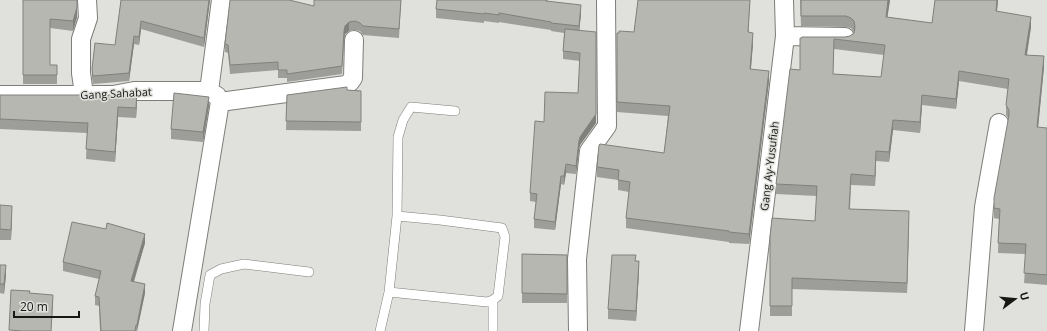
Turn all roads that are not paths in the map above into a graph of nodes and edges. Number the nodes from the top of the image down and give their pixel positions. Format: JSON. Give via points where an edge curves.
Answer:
{"nodes":[{"id":1,"x":87,"y":0,"type":"edge"},
{"id":2,"x":221,"y":0,"type":"edge"},
{"id":3,"x":606,"y":0,"type":"edge"},
{"id":4,"x":784,"y":0,"type":"edge"},
{"id":5,"x":784,"y":36,"type":"junction"},
{"id":6,"x":845,"y":37,"type":"edge"},
{"id":7,"x":354,"y":40,"type":"dead end"},
{"id":8,"x":84,"y":94,"type":"junction"},
{"id":9,"x":0,"y":95,"type":"edge"},
{"id":10,"x":214,"y":96,"type":"junction"},
{"id":11,"x":455,"y":111,"type":"dead end"},
{"id":12,"x":999,"y":123,"type":"dead end"},
{"id":13,"x":397,"y":216,"type":"junction"},
{"id":14,"x":309,"y":272,"type":"dead end"},
{"id":15,"x":389,"y":292,"type":"junction"},
{"id":16,"x":493,"y":300,"type":"junction"},
{"id":17,"x":182,"y":331,"type":"edge"},
{"id":18,"x":204,"y":331,"type":"edge"},
{"id":19,"x":380,"y":331,"type":"edge"},
{"id":20,"x":493,"y":331,"type":"edge"},
{"id":21,"x":578,"y":331,"type":"edge"},
{"id":22,"x":749,"y":331,"type":"edge"},
{"id":23,"x":974,"y":331,"type":"edge"}],
"edges":[{"from":1,"to":8,"type":"street","via":[[88,18],[81,38]]},
{"from":2,"to":10,"type":"street"},
{"from":3,"to":21,"type":"street","via":[[607,126],[589,151],[577,259]]},
{"from":4,"to":5,"type":"street","name":"Gang Ay-Yusufiah"},
{"from":5,"to":6,"type":"street"},
{"from":5,"to":22,"type":"street","name":"Gang Ay-Yusufiah"},
{"from":7,"to":10,"type":"street","name":"Gang Sahabat","via":[[353,78],[346,84]]},
{"from":8,"to":9,"type":"street","name":"Gang Sahabat"},
{"from":8,"to":10,"type":"street","name":"Gang Sahabat","via":[[113,95],[134,90]]},
{"from":10,"to":17,"type":"street"},
{"from":11,"to":13,"type":"lane","via":[[411,107],[403,120],[398,137]]},
{"from":12,"to":23,"type":"street","via":[[984,207]]},
{"from":13,"to":15,"type":"lane"},
{"from":13,"to":16,"type":"lane","via":[[502,228],[505,237],[498,296]]},
{"from":14,"to":18,"type":"lane","via":[[244,264],[221,269],[210,275]]},
{"from":15,"to":16,"type":"lane","via":[[487,302]]},
{"from":15,"to":19,"type":"lane"},
{"from":16,"to":20,"type":"lane"}]}
